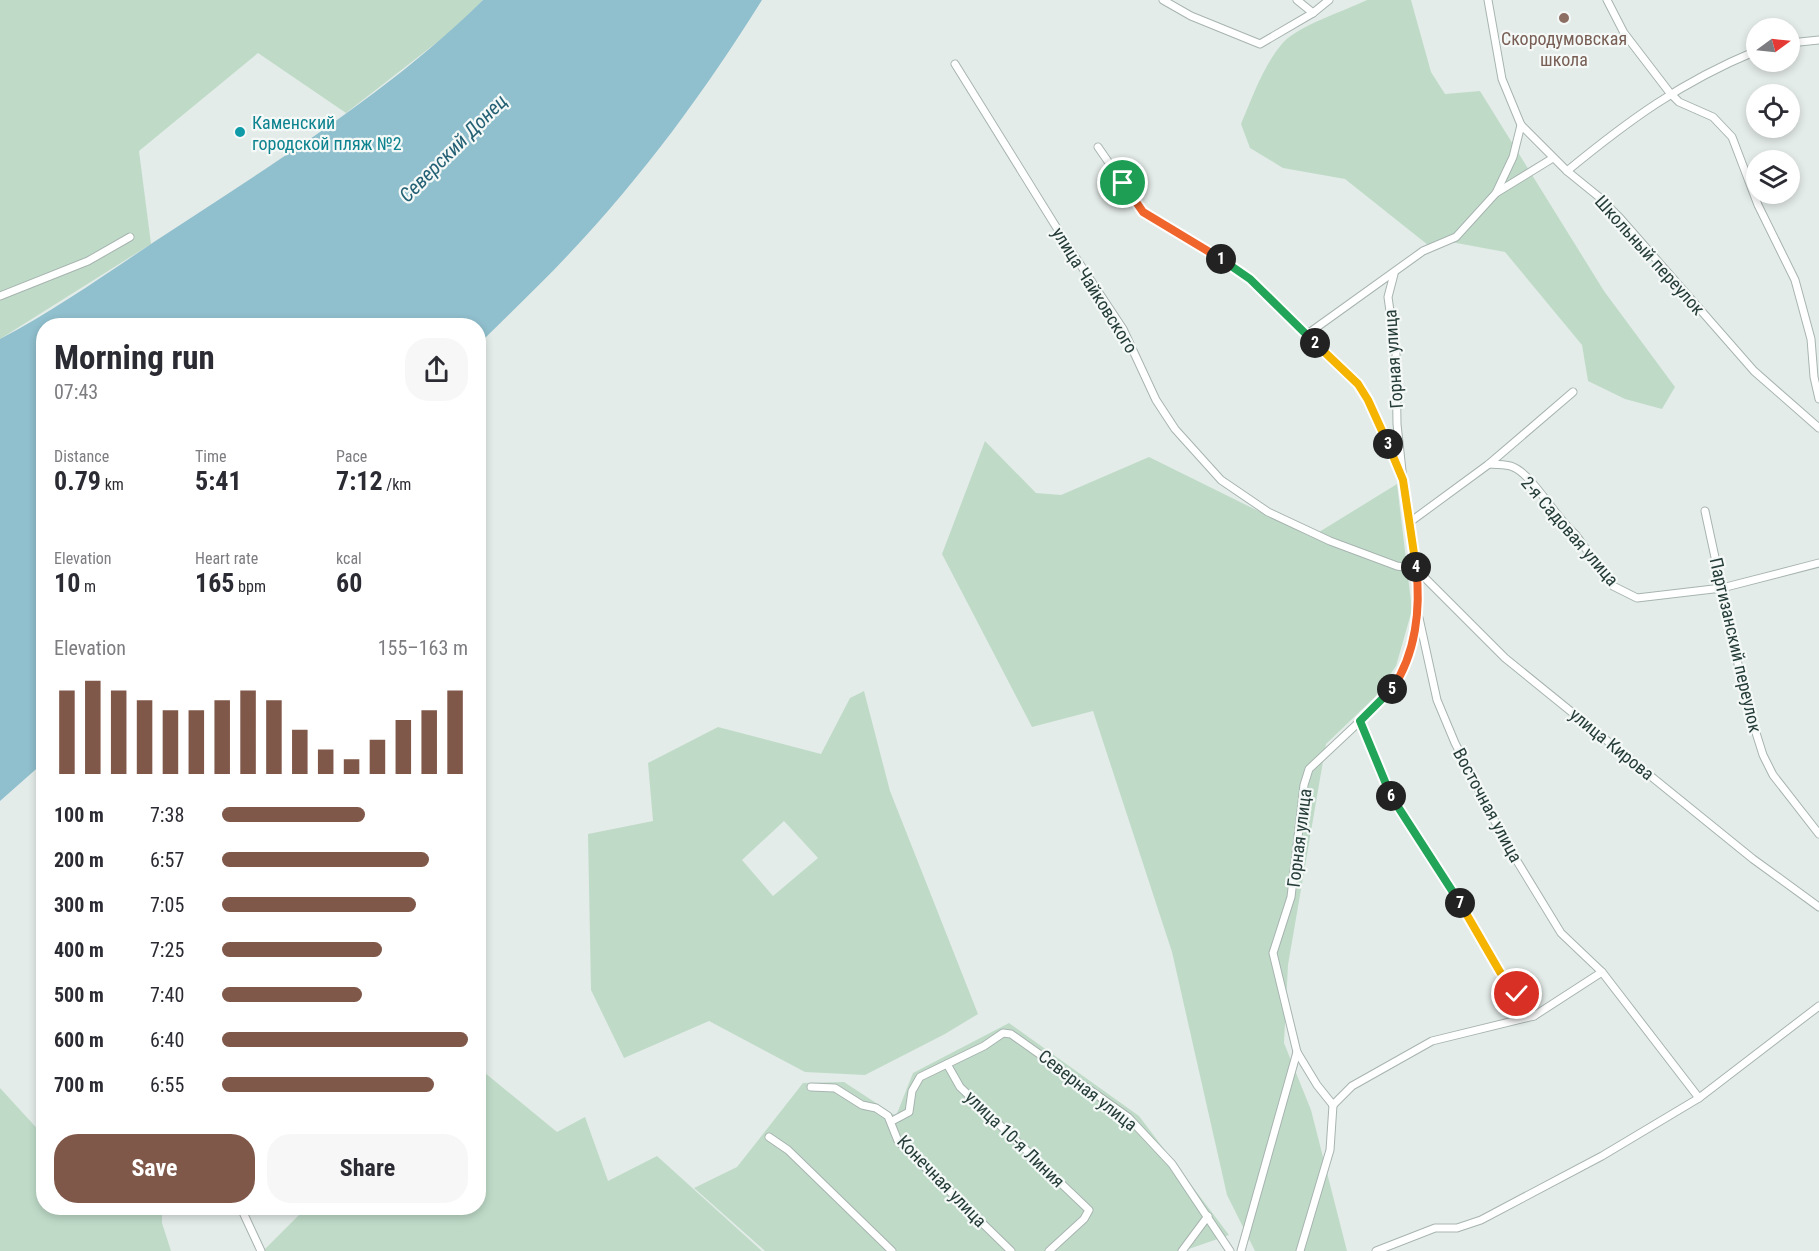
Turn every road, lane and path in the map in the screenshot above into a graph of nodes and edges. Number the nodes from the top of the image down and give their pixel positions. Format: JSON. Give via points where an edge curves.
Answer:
{"nodes":[{"id":1,"x":1162,"y":0,"type":"edge"},
{"id":2,"x":1297,"y":0,"type":"edge"},
{"id":3,"x":1329,"y":0,"type":"edge"},
{"id":4,"x":1488,"y":0,"type":"edge"},
{"id":5,"x":1606,"y":0,"type":"edge"},
{"id":6,"x":1313,"y":13,"type":"junction"},
{"id":7,"x":1819,"y":40,"type":"edge"},
{"id":8,"x":1800,"y":42,"type":"edge"},
{"id":9,"x":1746,"y":56,"type":"edge"},
{"id":10,"x":955,"y":64,"type":"dead end"},
{"id":11,"x":1670,"y":93,"type":"junction"},
{"id":12,"x":1521,"y":125,"type":"junction"},
{"id":13,"x":1098,"y":147,"type":"dead end"},
{"id":14,"x":1553,"y":158,"type":"junction"},
{"id":15,"x":1567,"y":171,"type":"junction"},
{"id":16,"x":1496,"y":193,"type":"junction"},
{"id":17,"x":129,"y":237,"type":"dead end"},
{"id":18,"x":1394,"y":274,"type":"junction"},
{"id":19,"x":0,"y":296,"type":"edge"},
{"id":20,"x":1306,"y":335,"type":"junction"},
{"id":21,"x":1573,"y":392,"type":"dead end"},
{"id":22,"x":1819,"y":399,"type":"edge"},
{"id":23,"x":1819,"y":428,"type":"edge"},
{"id":24,"x":1489,"y":464,"type":"junction"},
{"id":25,"x":1403,"y":480,"type":"junction"},
{"id":26,"x":1705,"y":511,"type":"dead end"},
{"id":27,"x":1410,"y":522,"type":"junction"},
{"id":28,"x":1819,"y":563,"type":"edge"},
{"id":29,"x":1416,"y":569,"type":"junction"},
{"id":30,"x":1722,"y":588,"type":"junction"},
{"id":31,"x":1418,"y":615,"type":"junction"},
{"id":32,"x":1360,"y":721,"type":"junction"},
{"id":33,"x":1819,"y":834,"type":"edge"},
{"id":34,"x":1819,"y":907,"type":"edge"},
{"id":35,"x":1602,"y":972,"type":"junction"},
{"id":36,"x":1819,"y":1006,"type":"edge"},
{"id":37,"x":1534,"y":1016,"type":"junction"},
{"id":38,"x":1297,"y":1052,"type":"junction"},
{"id":39,"x":946,"y":1064,"type":"junction"},
{"id":40,"x":811,"y":1087,"type":"dead end"},
{"id":41,"x":1699,"y":1098,"type":"junction"},
{"id":42,"x":1333,"y":1105,"type":"junction"},
{"id":43,"x":892,"y":1121,"type":"junction"},
{"id":44,"x":768,"y":1137,"type":"dead end"},
{"id":45,"x":244,"y":1215,"type":"edge"},
{"id":46,"x":1208,"y":1216,"type":"junction"},
{"id":47,"x":261,"y":1251,"type":"edge"},
{"id":48,"x":892,"y":1251,"type":"edge"},
{"id":49,"x":1011,"y":1251,"type":"edge"},
{"id":50,"x":1049,"y":1251,"type":"edge"},
{"id":51,"x":1182,"y":1251,"type":"edge"},
{"id":52,"x":1230,"y":1251,"type":"edge"},
{"id":53,"x":1241,"y":1251,"type":"edge"},
{"id":54,"x":1300,"y":1251,"type":"edge"},
{"id":55,"x":1376,"y":1251,"type":"edge"}],
"edges":[{"from":1,"to":6,"type":"street","via":[[1260,44]]},
{"from":2,"to":6,"type":"street"},
{"from":3,"to":6,"type":"street"},
{"from":4,"to":12,"type":"street","name":"Школьный переулок","via":[[1502,79]]},
{"from":5,"to":11,"type":"street","via":[[1624,33]]},
{"from":7,"to":8,"type":"street"},
{"from":9,"to":11,"type":"street"},
{"from":10,"to":29,"type":"street","name":"улица Чайковского","via":[[1123,329],[1156,400],[1221,480],[1268,512],[1330,541],[1397,566]]},
{"from":11,"to":15,"type":"street","via":[[1624,124]]},
{"from":11,"to":22,"type":"street","via":[[1679,102],[1713,117],[1732,137],[1758,205],[1795,280],[1811,339]]},
{"from":12,"to":14,"type":"street","name":"Школьный переулок"},
{"from":12,"to":16,"type":"street","via":[[1513,157]]},
{"from":13,"to":20,"type":"street","via":[[1143,212],[1250,279]]},
{"from":14,"to":15,"type":"street","name":"Школьный переулок"},
{"from":14,"to":16,"type":"street"},
{"from":15,"to":23,"type":"street","name":"Школьный переулок","via":[[1620,218],[1754,371]]},
{"from":16,"to":18,"type":"street","via":[[1456,237],[1423,251]]},
{"from":17,"to":19,"type":"street","via":[[88,261]]},
{"from":18,"to":20,"type":"street"},
{"from":18,"to":25,"type":"street","name":"Горная улица","via":[[1388,297],[1396,354]]},
{"from":20,"to":25,"type":"street","via":[[1358,384]]},
{"from":21,"to":24,"type":"street"},
{"from":24,"to":27,"type":"street"},
{"from":24,"to":30,"type":"street","name":"2-я Садовая улица","via":[[1514,467],[1575,534],[1613,586],[1637,598]]},
{"from":25,"to":27,"type":"street","name":"Горная улица"},
{"from":26,"to":30,"type":"street","name":"Партизанский переулок"},
{"from":27,"to":29,"type":"street","name":"Горная улица"},
{"from":28,"to":30,"type":"street","name":"2-я Садовая улица"},
{"from":29,"to":31,"type":"street","name":"Горная улица"},
{"from":29,"to":34,"type":"street","name":"улица Кирова","via":[[1505,658],[1753,859]]},
{"from":30,"to":33,"type":"street","name":"Партизанский переулок","via":[[1746,701],[1763,754],[1773,775]]},
{"from":31,"to":32,"type":"street","name":"Горная улица","via":[[1400,678]]},
{"from":31,"to":35,"type":"street","name":"Восточная улица","via":[[1437,700],[1506,843],[1561,933]]},
{"from":32,"to":37,"type":"street","via":[[1395,805],[1447,881],[1500,972]]},
{"from":32,"to":38,"type":"street","name":"Горная улица","via":[[1328,748],[1309,770],[1304,785],[1292,897],[1274,952]]},
{"from":35,"to":37,"type":"street"},
{"from":35,"to":41,"type":"street","name":"Восточная улица"},
{"from":36,"to":41,"type":"street"},
{"from":37,"to":42,"type":"street","via":[[1432,1041],[1352,1086]]},
{"from":38,"to":42,"type":"street","name":"Горная улица"},
{"from":38,"to":53,"type":"street"},
{"from":39,"to":43,"type":"street","via":[[920,1077],[912,1091],[909,1112]]},
{"from":39,"to":46,"type":"street","name":"Северная улица","via":[[1003,1033],[1020,1038],[1128,1117],[1172,1164]]},
{"from":39,"to":50,"type":"street","name":"улица 10-я Линия","via":[[960,1087],[1089,1210]]},
{"from":40,"to":43,"type":"street","name":"Конечная улица","via":[[835,1088],[862,1105],[876,1108]]},
{"from":41,"to":55,"type":"street","via":[[1602,1156],[1481,1220],[1457,1228],[1435,1228]]},
{"from":42,"to":54,"type":"street","via":[[1330,1150]]},
{"from":43,"to":49,"type":"street","name":"Конечная улица","via":[[898,1141]]},
{"from":44,"to":48,"type":"street","via":[[788,1150]]},
{"from":45,"to":47,"type":"street"},
{"from":46,"to":51,"type":"street"},
{"from":46,"to":52,"type":"street","name":"Северная улица"}]}
